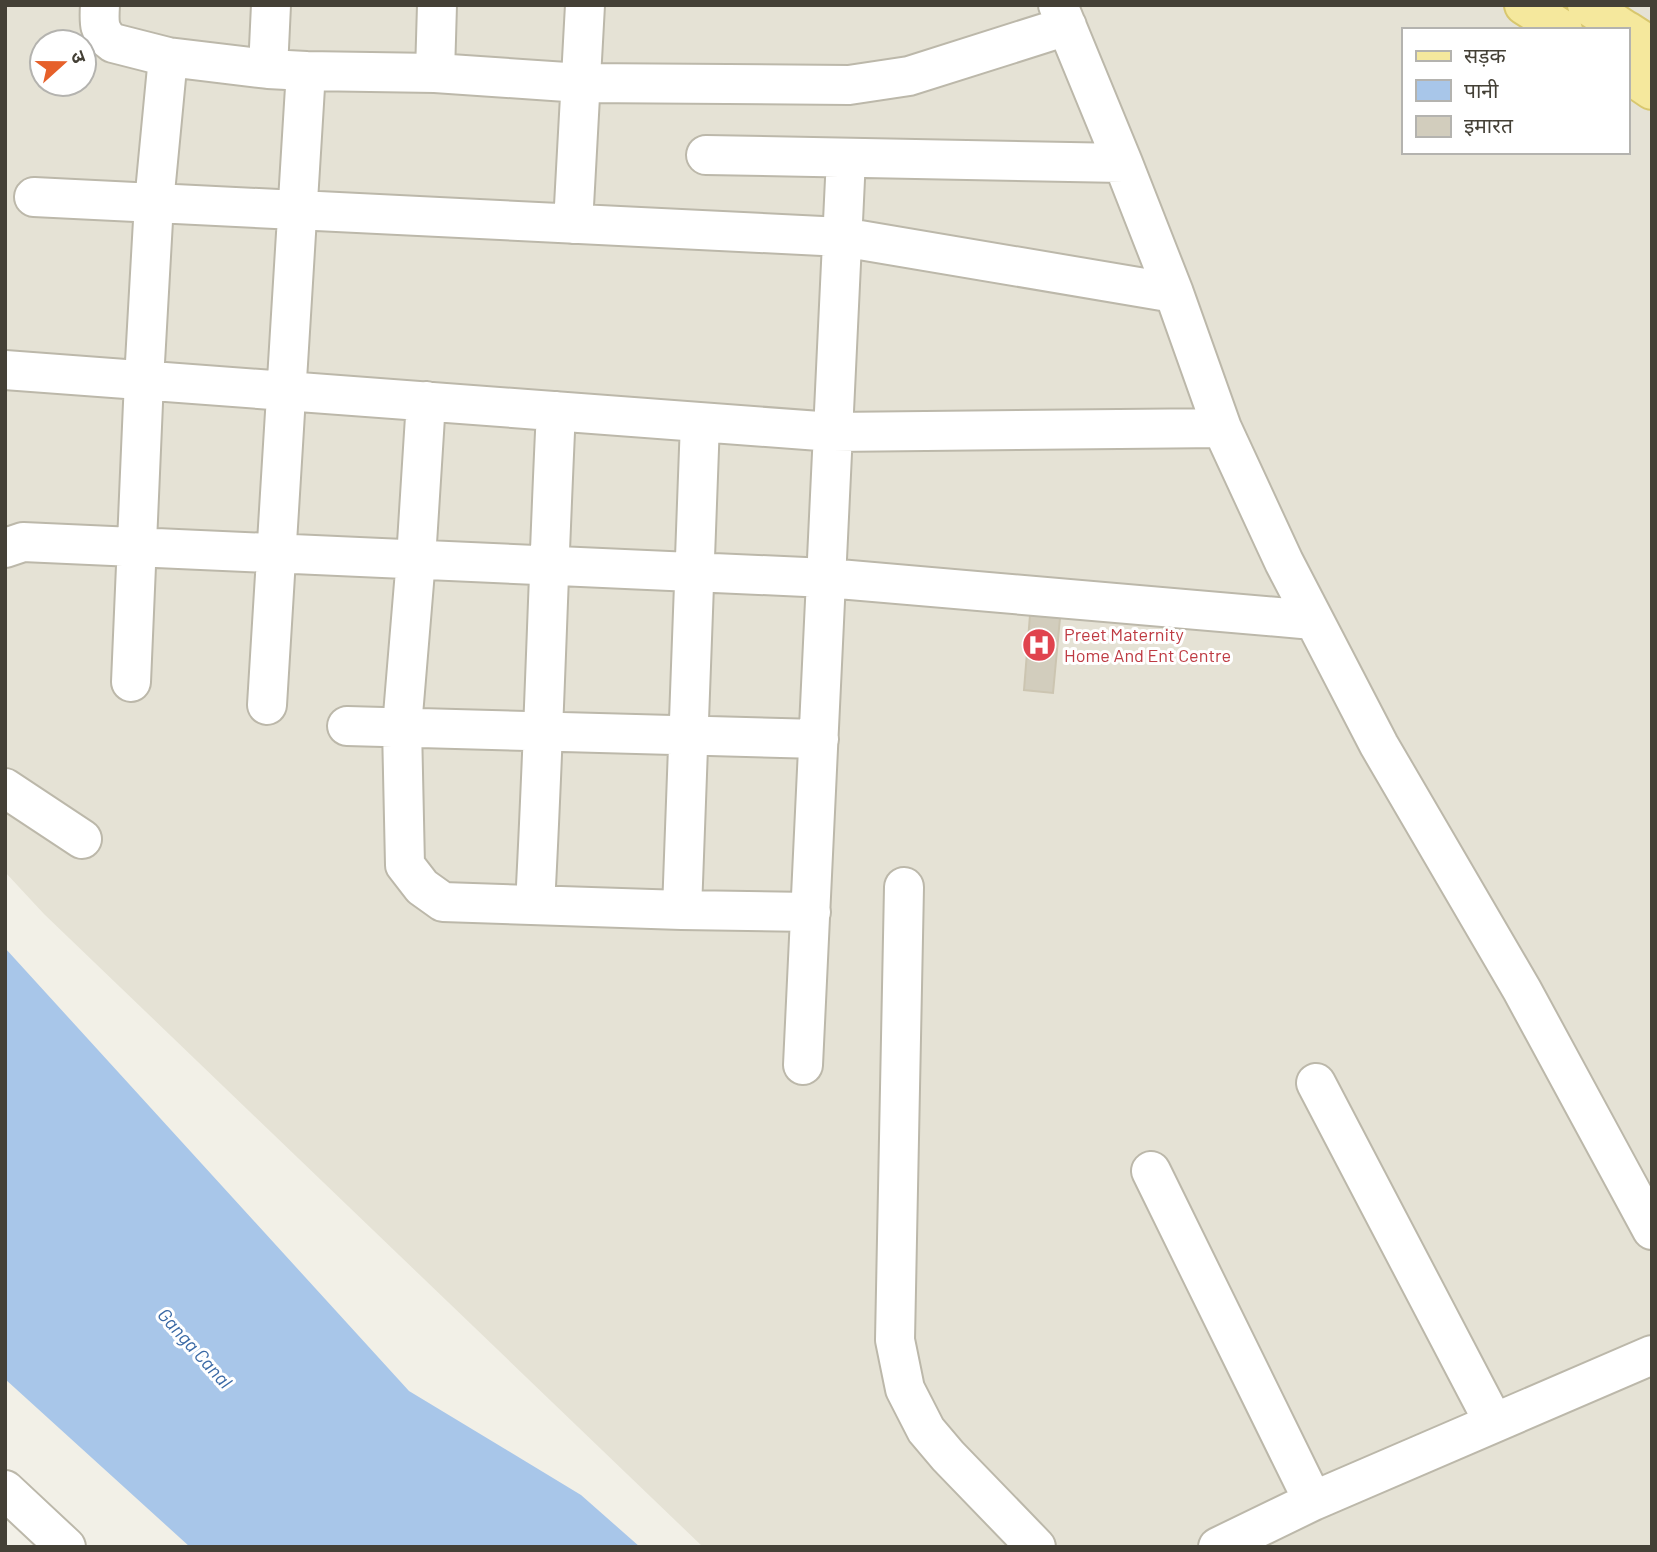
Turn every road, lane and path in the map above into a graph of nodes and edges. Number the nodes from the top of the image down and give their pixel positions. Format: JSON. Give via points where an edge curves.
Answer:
{"nodes":[{"id":1,"x":100,"y":5,"type":"edge"},
{"id":2,"x":271,"y":5,"type":"edge"},
{"id":3,"x":437,"y":5,"type":"edge"},
{"id":4,"x":585,"y":5,"type":"edge"},
{"id":5,"x":1524,"y":5,"type":"edge"},
{"id":6,"x":1587,"y":5,"type":"edge"},
{"id":7,"x":1062,"y":16,"type":"edge"},
{"id":8,"x":1560,"y":28,"type":"edge"},
{"id":9,"x":1622,"y":28,"type":"edge"},
{"id":10,"x":1629,"y":33,"type":"edge"},
{"id":11,"x":1652,"y":47,"type":"edge"},
{"id":12,"x":168,"y":57,"type":"junction"},
{"id":13,"x":268,"y":69,"type":"junction"},
{"id":14,"x":306,"y":71,"type":"junction"},
{"id":15,"x":435,"y":73,"type":"junction"},
{"id":16,"x":1629,"y":74,"type":"edge"},
{"id":17,"x":581,"y":83,"type":"junction"},
{"id":18,"x":1652,"y":90,"type":"edge"},
{"id":19,"x":706,"y":155,"type":"dead end"},
{"id":20,"x":846,"y":158,"type":"junction"},
{"id":21,"x":1123,"y":163,"type":"junction"},
{"id":22,"x":34,"y":197,"type":"dead end"},
{"id":23,"x":153,"y":203,"type":"junction"},
{"id":24,"x":297,"y":210,"type":"junction"},
{"id":25,"x":573,"y":224,"type":"junction"},
{"id":26,"x":842,"y":237,"type":"junction"},
{"id":27,"x":1174,"y":293,"type":"junction"},
{"id":28,"x":5,"y":370,"type":"edge"},
{"id":29,"x":144,"y":380,"type":"junction"},
{"id":30,"x":286,"y":391,"type":"junction"},
{"id":31,"x":426,"y":401,"type":"junction"},
{"id":32,"x":556,"y":411,"type":"junction"},
{"id":33,"x":700,"y":422,"type":"junction"},
{"id":34,"x":1222,"y":428,"type":"junction"},
{"id":35,"x":833,"y":432,"type":"junction"},
{"id":36,"x":138,"y":546,"type":"junction"},
{"id":37,"x":5,"y":548,"type":"edge"},
{"id":38,"x":277,"y":552,"type":"junction"},
{"id":39,"x":416,"y":559,"type":"junction"},
{"id":40,"x":549,"y":565,"type":"junction"},
{"id":41,"x":694,"y":571,"type":"junction"},
{"id":42,"x":827,"y":578,"type":"junction"},
{"id":43,"x":1313,"y":620,"type":"junction"},
{"id":44,"x":131,"y":682,"type":"dead end"},
{"id":45,"x":267,"y":705,"type":"dead end"},
{"id":46,"x":347,"y":726,"type":"dead end"},
{"id":47,"x":402,"y":727,"type":"junction"},
{"id":48,"x":544,"y":731,"type":"junction"},
{"id":49,"x":688,"y":735,"type":"junction"},
{"id":50,"x":819,"y":738,"type":"junction"},
{"id":51,"x":5,"y":788,"type":"edge"},
{"id":52,"x":82,"y":839,"type":"dead end"},
{"id":53,"x":904,"y":887,"type":"dead end"},
{"id":54,"x":535,"y":905,"type":"junction"},
{"id":55,"x":682,"y":910,"type":"junction"},
{"id":56,"x":811,"y":912,"type":"junction"},
{"id":57,"x":803,"y":1065,"type":"dead end"},
{"id":58,"x":1316,"y":1083,"type":"dead end"},
{"id":59,"x":1151,"y":1171,"type":"dead end"},
{"id":60,"x":1652,"y":1230,"type":"edge"},
{"id":61,"x":1652,"y":1355,"type":"edge"},
{"id":62,"x":1494,"y":1423,"type":"junction"},
{"id":63,"x":5,"y":1490,"type":"edge"},
{"id":64,"x":1313,"y":1501,"type":"junction"},
{"id":65,"x":66,"y":1547,"type":"edge"},
{"id":66,"x":1036,"y":1547,"type":"edge"},
{"id":67,"x":1218,"y":1547,"type":"edge"}],
"edges":[{"from":1,"to":12,"type":"street","via":[[99,25],[106,38]]},
{"from":2,"to":13,"type":"street"},
{"from":3,"to":15,"type":"street"},
{"from":4,"to":17,"type":"street"},
{"from":5,"to":8,"type":"main road"},
{"from":6,"to":9,"type":"main road"},
{"from":7,"to":17,"type":"street","via":[[909,76],[849,85]]},
{"from":7,"to":21,"type":"street"},
{"from":10,"to":11,"type":"main road"},
{"from":12,"to":13,"type":"street"},
{"from":12,"to":23,"type":"street"},
{"from":13,"to":14,"type":"street"},
{"from":14,"to":15,"type":"street"},
{"from":14,"to":24,"type":"street"},
{"from":15,"to":17,"type":"street"},
{"from":16,"to":18,"type":"main road"},
{"from":17,"to":25,"type":"street"},
{"from":19,"to":20,"type":"street"},
{"from":20,"to":21,"type":"street"},
{"from":20,"to":26,"type":"street"},
{"from":21,"to":27,"type":"street"},
{"from":22,"to":23,"type":"street"},
{"from":23,"to":24,"type":"street"},
{"from":23,"to":29,"type":"street"},
{"from":24,"to":25,"type":"street"},
{"from":24,"to":30,"type":"street"},
{"from":25,"to":26,"type":"street"},
{"from":26,"to":27,"type":"street"},
{"from":26,"to":35,"type":"street"},
{"from":27,"to":34,"type":"street"},
{"from":28,"to":29,"type":"street"},
{"from":29,"to":30,"type":"street"},
{"from":29,"to":36,"type":"street"},
{"from":30,"to":31,"type":"street"},
{"from":30,"to":38,"type":"street"},
{"from":31,"to":32,"type":"street"},
{"from":31,"to":39,"type":"street"},
{"from":32,"to":33,"type":"street"},
{"from":32,"to":40,"type":"street"},
{"from":33,"to":35,"type":"street"},
{"from":33,"to":41,"type":"street"},
{"from":34,"to":35,"type":"street"},
{"from":34,"to":43,"type":"street"},
{"from":35,"to":42,"type":"street"},
{"from":36,"to":37,"type":"street","via":[[23,542]]},
{"from":36,"to":38,"type":"street"},
{"from":36,"to":44,"type":"street"},
{"from":38,"to":39,"type":"street"},
{"from":38,"to":45,"type":"street"},
{"from":39,"to":40,"type":"street"},
{"from":39,"to":47,"type":"street"},
{"from":40,"to":41,"type":"street"},
{"from":40,"to":48,"type":"street"},
{"from":41,"to":42,"type":"street"},
{"from":41,"to":49,"type":"street"},
{"from":42,"to":43,"type":"street"},
{"from":42,"to":50,"type":"street"},
{"from":43,"to":60,"type":"street"},
{"from":46,"to":47,"type":"street"},
{"from":47,"to":48,"type":"street"},
{"from":47,"to":54,"type":"street","via":[[405,865],[422,887],[443,902]]},
{"from":48,"to":49,"type":"street"},
{"from":48,"to":54,"type":"street"},
{"from":49,"to":50,"type":"street"},
{"from":49,"to":55,"type":"street"},
{"from":50,"to":56,"type":"street"},
{"from":51,"to":52,"type":"street"},
{"from":53,"to":66,"type":"street","via":[[895,1340],[899,1362],[905,1389],[926,1430]]},
{"from":54,"to":55,"type":"street"},
{"from":55,"to":56,"type":"street"},
{"from":56,"to":57,"type":"street"},
{"from":58,"to":62,"type":"street"},
{"from":59,"to":64,"type":"street"},
{"from":61,"to":62,"type":"street"},
{"from":62,"to":64,"type":"street"},
{"from":63,"to":65,"type":"street"},
{"from":64,"to":67,"type":"street"}]}
